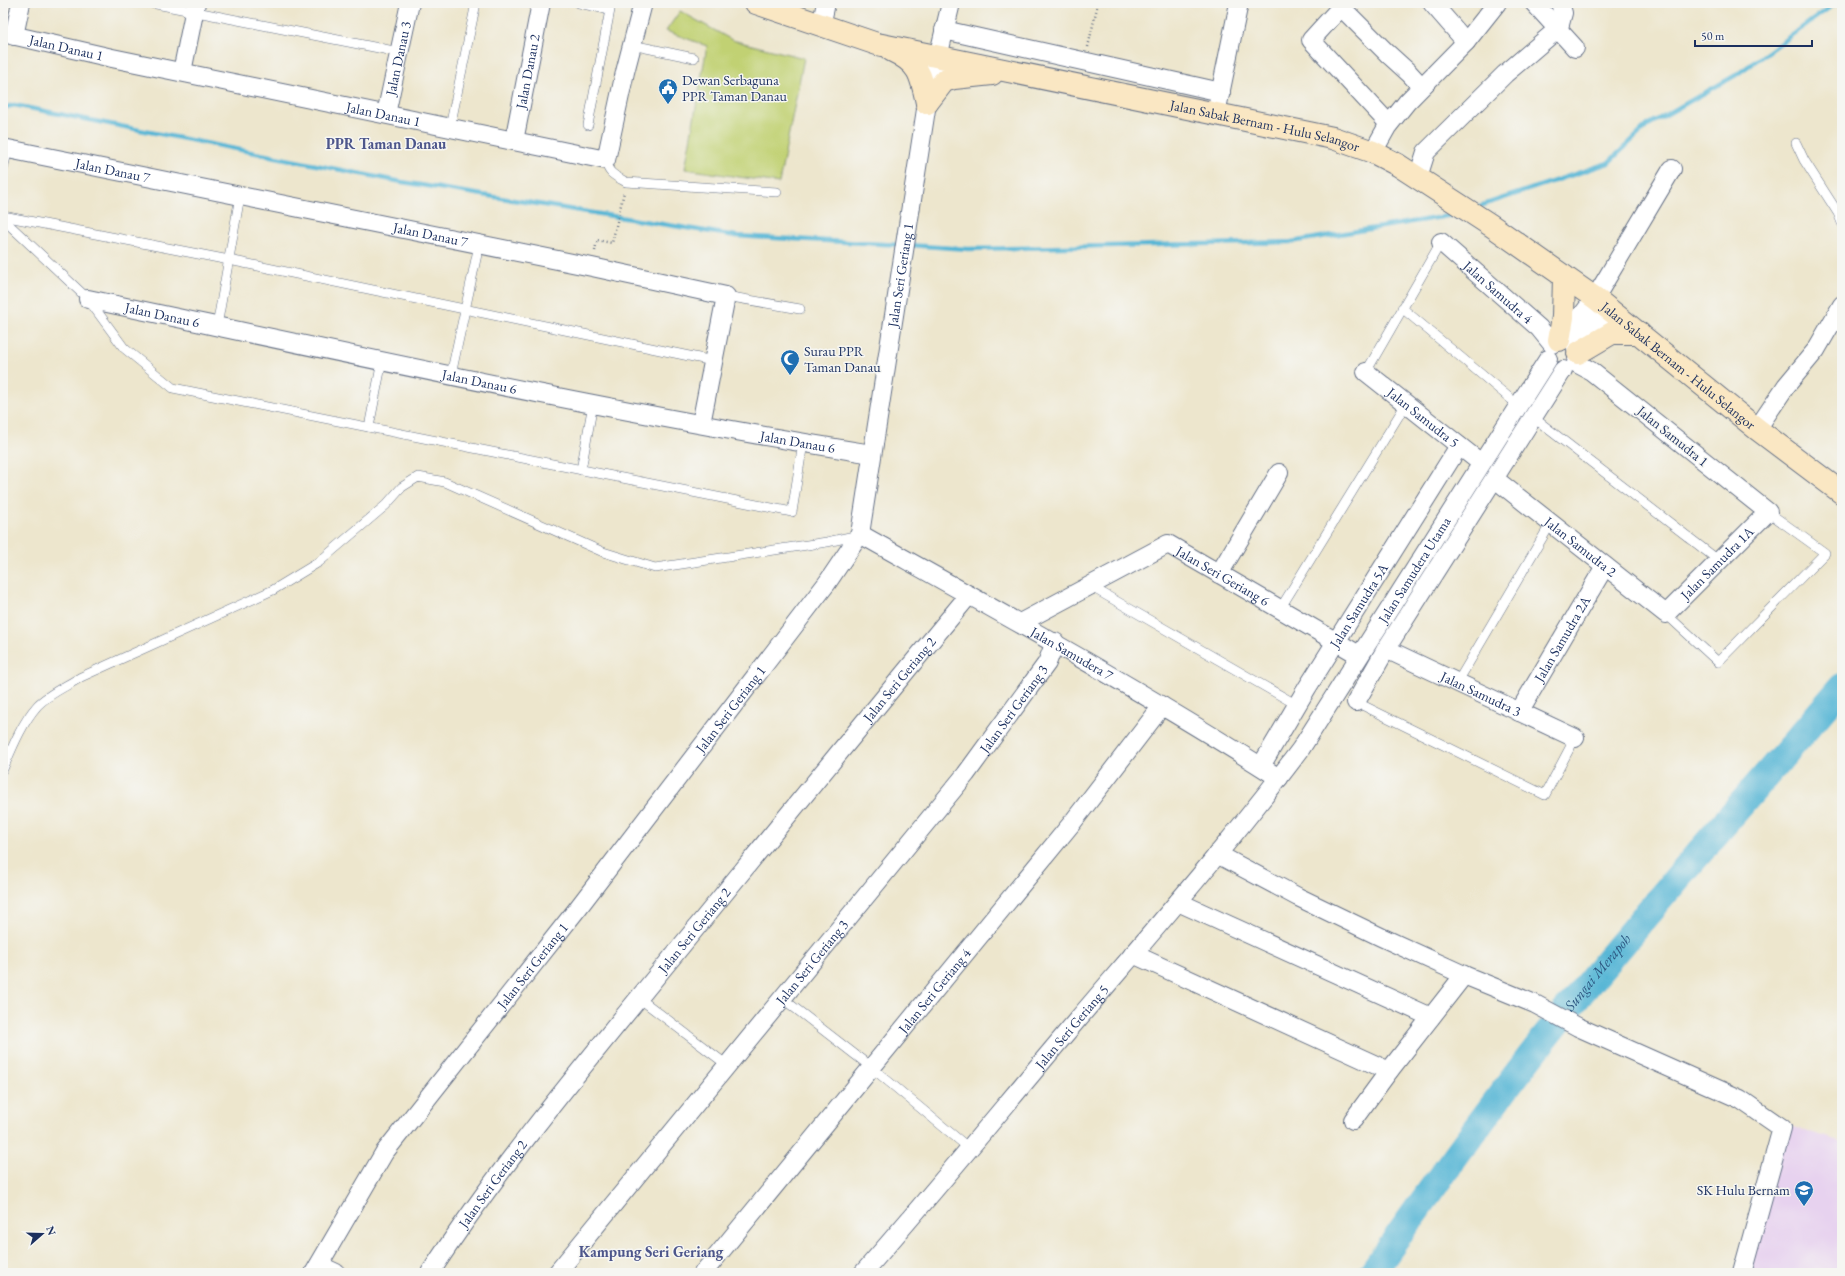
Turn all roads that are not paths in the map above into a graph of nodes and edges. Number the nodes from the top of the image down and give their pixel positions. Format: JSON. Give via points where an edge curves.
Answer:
{"nodes":[{"id":1,"x":21,"y":3,"type":"edge"},
{"id":2,"x":151,"y":3,"type":"edge"},
{"id":3,"x":410,"y":3,"type":"edge"},
{"id":4,"x":476,"y":3,"type":"edge"},
{"id":5,"x":541,"y":3,"type":"edge"},
{"id":6,"x":579,"y":3,"type":"edge"},
{"id":7,"x":643,"y":3,"type":"edge"},
{"id":8,"x":756,"y":3,"type":"edge"},
{"id":9,"x":826,"y":3,"type":"edge"},
{"id":10,"x":951,"y":3,"type":"edge"},
{"id":11,"x":1240,"y":3,"type":"edge"},
{"id":12,"x":1432,"y":3,"type":"edge"},
{"id":13,"x":1497,"y":3,"type":"edge"},
{"id":14,"x":1534,"y":3,"type":"edge"},
{"id":15,"x":1560,"y":3,"type":"edge"},
{"id":16,"x":195,"y":8,"type":"edge"},
{"id":17,"x":821,"y":26,"type":"junction"},
{"id":18,"x":1559,"y":28,"type":"junction"},
{"id":19,"x":944,"y":30,"type":"junction"},
{"id":20,"x":8,"y":35,"type":"edge"},
{"id":21,"x":1466,"y":42,"type":"junction"},
{"id":22,"x":877,"y":44,"type":"junction"},
{"id":23,"x":632,"y":45,"type":"junction"},
{"id":24,"x":1575,"y":48,"type":"dead end"},
{"id":25,"x":399,"y":52,"type":"junction"},
{"id":26,"x":938,"y":56,"type":"junction"},
{"id":27,"x":694,"y":58,"type":"dead end"},
{"id":28,"x":1080,"y":60,"type":"junction"},
{"id":29,"x":182,"y":72,"type":"junction"},
{"id":30,"x":1007,"y":72,"type":"junction"},
{"id":31,"x":1073,"y":83,"type":"junction"},
{"id":32,"x":1421,"y":86,"type":"junction"},
{"id":33,"x":1221,"y":92,"type":"junction"},
{"id":34,"x":927,"y":103,"type":"junction"},
{"id":35,"x":386,"y":114,"type":"junction"},
{"id":36,"x":1215,"y":114,"type":"junction"},
{"id":37,"x":1389,"y":124,"type":"junction"},
{"id":38,"x":588,"y":125,"type":"dead end"},
{"id":39,"x":450,"y":128,"type":"junction"},
{"id":40,"x":514,"y":141,"type":"junction"},
{"id":41,"x":1796,"y":143,"type":"dead end"},
{"id":42,"x":8,"y":149,"type":"joint"},
{"id":43,"x":1374,"y":152,"type":"junction"},
{"id":44,"x":606,"y":160,"type":"junction"},
{"id":45,"x":3,"y":169,"type":"edge"},
{"id":46,"x":1672,"y":169,"type":"dead end"},
{"id":47,"x":1418,"y":177,"type":"junction"},
{"id":48,"x":777,"y":192,"type":"dead end"},
{"id":49,"x":240,"y":196,"type":"junction"},
{"id":50,"x":3,"y":218,"type":"edge"},
{"id":51,"x":1842,"y":223,"type":"edge"},
{"id":52,"x":1441,"y":242,"type":"joint"},
{"id":53,"x":479,"y":245,"type":"junction"},
{"id":54,"x":229,"y":260,"type":"junction"},
{"id":55,"x":1564,"y":276,"type":"junction"},
{"id":56,"x":726,"y":296,"type":"junction"},
{"id":57,"x":88,"y":298,"type":"junction"},
{"id":58,"x":1602,"y":304,"type":"junction"},
{"id":59,"x":1842,"y":305,"type":"edge"},
{"id":60,"x":1402,"y":308,"type":"junction"},
{"id":61,"x":465,"y":309,"type":"junction"},
{"id":62,"x":800,"y":309,"type":"dead end"},
{"id":63,"x":217,"y":326,"type":"junction"},
{"id":64,"x":1639,"y":333,"type":"junction"},
{"id":65,"x":1564,"y":352,"type":"junction"},
{"id":66,"x":382,"y":361,"type":"junction"},
{"id":67,"x":713,"y":361,"type":"junction"},
{"id":68,"x":1366,"y":372,"type":"joint"},
{"id":69,"x":451,"y":376,"type":"junction"},
{"id":70,"x":593,"y":404,"type":"junction"},
{"id":71,"x":1406,"y":404,"type":"junction"},
{"id":72,"x":1518,"y":405,"type":"junction"},
{"id":73,"x":1534,"y":418,"type":"junction"},
{"id":74,"x":700,"y":424,"type":"junction"},
{"id":75,"x":369,"y":427,"type":"junction"},
{"id":76,"x":1757,"y":428,"type":"junction"},
{"id":77,"x":803,"y":443,"type":"junction"},
{"id":78,"x":1460,"y":446,"type":"junction"},
{"id":79,"x":872,"y":454,"type":"junction"},
{"id":80,"x":1481,"y":463,"type":"junction"},
{"id":81,"x":580,"y":470,"type":"junction"},
{"id":82,"x":1279,"y":473,"type":"dead end"},
{"id":83,"x":1495,"y":479,"type":"junction"},
{"id":84,"x":1842,"y":493,"type":"edge"},
{"id":85,"x":1768,"y":512,"type":"junction"},
{"id":86,"x":1551,"y":523,"type":"junction"},
{"id":87,"x":860,"y":534,"type":"junction"},
{"id":88,"x":1718,"y":560,"type":"junction"},
{"id":89,"x":1605,"y":566,"type":"junction"},
{"id":90,"x":1219,"y":574,"type":"junction"},
{"id":91,"x":1090,"y":586,"type":"junction"},
{"id":92,"x":969,"y":595,"type":"junction"},
{"id":93,"x":1280,"y":609,"type":"junction"},
{"id":94,"x":1666,"y":614,"type":"junction"},
{"id":95,"x":1020,"y":623,"type":"junction"},
{"id":96,"x":1055,"y":642,"type":"junction"},
{"id":97,"x":1336,"y":642,"type":"junction"},
{"id":98,"x":1386,"y":649,"type":"junction"},
{"id":99,"x":1360,"y":655,"type":"junction"},
{"id":100,"x":1457,"y":682,"type":"junction"},
{"id":101,"x":1356,"y":702,"type":"joint"},
{"id":102,"x":1297,"y":704,"type":"junction"},
{"id":103,"x":1162,"y":706,"type":"junction"},
{"id":104,"x":1519,"y":712,"type":"junction"},
{"id":105,"x":1575,"y":738,"type":"joint"},
{"id":106,"x":1261,"y":766,"type":"junction"},
{"id":107,"x":3,"y":769,"type":"edge"},
{"id":108,"x":1279,"y":778,"type":"junction"},
{"id":109,"x":1217,"y":854,"type":"junction"},
{"id":110,"x":1178,"y":902,"type":"junction"},
{"id":111,"x":1133,"y":954,"type":"junction"},
{"id":112,"x":1464,"y":975,"type":"junction"},
{"id":113,"x":639,"y":998,"type":"junction"},
{"id":114,"x":782,"y":998,"type":"junction"},
{"id":115,"x":1431,"y":1017,"type":"junction"},
{"id":116,"x":727,"y":1065,"type":"junction"},
{"id":117,"x":871,"y":1067,"type":"junction"},
{"id":118,"x":1389,"y":1071,"type":"junction"},
{"id":119,"x":1353,"y":1120,"type":"dead end"},
{"id":120,"x":970,"y":1148,"type":"junction"},
{"id":121,"x":316,"y":1269,"type":"edge"},
{"id":122,"x":336,"y":1273,"type":"edge"},
{"id":123,"x":430,"y":1273,"type":"edge"},
{"id":124,"x":557,"y":1273,"type":"edge"},
{"id":125,"x":703,"y":1273,"type":"edge"},
{"id":126,"x":863,"y":1273,"type":"edge"},
{"id":127,"x":1742,"y":1273,"type":"edge"}],
"edges":[{"from":1,"to":20,"type":"street"},
{"from":2,"to":16,"type":"lane"},
{"from":3,"to":25,"type":"street","name":"Jalan Danau 3"},
{"from":4,"to":39,"type":"lane"},
{"from":5,"to":40,"type":"street","name":"Jalan Danau 2"},
{"from":6,"to":38,"type":"lane","via":[[610,10]]},
{"from":7,"to":23,"type":"street"},
{"from":8,"to":17,"type":"street"},
{"from":9,"to":17,"type":"street"},
{"from":10,"to":19,"type":"street","name":"Jalan Seri Geriang 1"},
{"from":11,"to":33,"type":"street"},
{"from":12,"to":21,"type":"street"},
{"from":13,"to":21,"type":"street"},
{"from":14,"to":18,"type":"street"},
{"from":15,"to":18,"type":"street","via":[[1563,13]]},
{"from":16,"to":25,"type":"lane"},
{"from":16,"to":29,"type":"street"},
{"from":17,"to":22,"type":"street"},
{"from":18,"to":24,"type":"street"},
{"from":18,"to":47,"type":"street","via":[[1505,74],[1426,152]]},
{"from":19,"to":26,"type":"street","name":"Jalan Seri Geriang 1"},
{"from":19,"to":28,"type":"street"},
{"from":20,"to":29,"type":"street","name":"Jalan Danau 1"},
{"from":21,"to":32,"type":"street"},
{"from":22,"to":26,"type":"street"},
{"from":22,"to":34,"type":"street","via":[[906,58],[914,65],[922,80]]},
{"from":23,"to":27,"type":"lane"},
{"from":23,"to":44,"type":"street"},
{"from":25,"to":35,"type":"street","name":"Jalan Danau 3"},
{"from":26,"to":30,"type":"street"},
{"from":26,"to":34,"type":"street","name":"Jalan Seri Geriang 1"},
{"from":28,"to":31,"type":"street"},
{"from":28,"to":33,"type":"street"},
{"from":29,"to":35,"type":"street","name":"Jalan Danau 1"},
{"from":30,"to":31,"type":"street","name":"Jalan Sabak Bernam - Hulu Selangor"},
{"from":30,"to":34,"type":"street","via":[[944,81]]},
{"from":31,"to":36,"type":"street","name":"Jalan Sabak Bernam - Hulu Selangor"},
{"from":32,"to":37,"type":"street"},
{"from":32,"to":37,"type":"street","via":[[1341,7],[1311,40]]},
{"from":33,"to":36,"type":"street"},
{"from":34,"to":79,"type":"street","name":"Jalan Seri Geriang 1"},
{"from":35,"to":39,"type":"street","name":"Jalan Danau 1"},
{"from":36,"to":43,"type":"street","name":"Jalan Sabak Bernam - Hulu Selangor","via":[[1333,138]]},
{"from":37,"to":43,"type":"street"},
{"from":39,"to":40,"type":"street","name":"Jalan Danau 1"},
{"from":40,"to":44,"type":"street","name":"Jalan Danau 1"},
{"from":41,"to":51,"type":"lane"},
{"from":42,"to":45,"type":"lane"},
{"from":42,"to":49,"type":"street","name":"Jalan Danau 7"},
{"from":43,"to":47,"type":"street","name":"Jalan Sabak Bernam - Hulu Selangor"},
{"from":44,"to":48,"type":"lane","via":[[607,169],[626,182]]},
{"from":46,"to":58,"type":"street","name":"Jalan Samudera Utama"},
{"from":47,"to":55,"type":"street","name":"Jalan Sabak Bernam - Hulu Selangor"},
{"from":49,"to":53,"type":"street","name":"Jalan Danau 7"},
{"from":49,"to":54,"type":"lane"},
{"from":50,"to":54,"type":"lane"},
{"from":50,"to":57,"type":"lane"},
{"from":52,"to":60,"type":"lane"},
{"from":52,"to":65,"type":"street","name":"Jalan Samudra 4"},
{"from":53,"to":56,"type":"street","name":"Jalan Danau 7"},
{"from":53,"to":61,"type":"lane"},
{"from":54,"to":61,"type":"lane"},
{"from":54,"to":63,"type":"lane"},
{"from":55,"to":58,"type":"street","name":"Jalan Sabak Bernam - Hulu Selangor"},
{"from":55,"to":65,"type":"street"},
{"from":56,"to":62,"type":"lane"},
{"from":56,"to":67,"type":"street"},
{"from":57,"to":63,"type":"street","name":"Jalan Danau 6"},
{"from":57,"to":75,"type":"lane","via":[[124,348],[173,388]]},
{"from":58,"to":64,"type":"street","name":"Jalan Sabak Bernam - Hulu Selangor"},
{"from":58,"to":65,"type":"street","name":"Jalan Samudera Utama"},
{"from":59,"to":76,"type":"street","via":[[1816,350],[1786,386]]},
{"from":60,"to":68,"type":"lane"},
{"from":60,"to":72,"type":"lane"},
{"from":61,"to":67,"type":"lane"},
{"from":61,"to":69,"type":"lane"},
{"from":63,"to":66,"type":"street","name":"Jalan Danau 6"},
{"from":64,"to":65,"type":"street","via":[[1612,333]]},
{"from":64,"to":76,"type":"street","name":"Jalan Sabak Bernam - Hulu Selangor"},
{"from":65,"to":72,"type":"street","name":"Jalan Samudera Utama"},
{"from":65,"to":73,"type":"street","name":"Jalan Samudera Utama"},
{"from":65,"to":85,"type":"street","name":"Jalan Samudra 1","via":[[1592,371]]},
{"from":66,"to":69,"type":"street","name":"Jalan Danau 6"},
{"from":66,"to":75,"type":"lane"},
{"from":67,"to":74,"type":"street"},
{"from":68,"to":71,"type":"street","name":"Jalan Samudra 5"},
{"from":69,"to":70,"type":"street","name":"Jalan Danau 6"},
{"from":70,"to":74,"type":"street","name":"Jalan Danau 6"},
{"from":70,"to":81,"type":"lane"},
{"from":71,"to":78,"type":"street","name":"Jalan Samudra 5"},
{"from":71,"to":93,"type":"lane"},
{"from":72,"to":80,"type":"street","name":"Jalan Samudera Utama"},
{"from":73,"to":83,"type":"street","name":"Jalan Samudera Utama"},
{"from":73,"to":88,"type":"lane"},
{"from":74,"to":77,"type":"street","name":"Jalan Danau 6"},
{"from":75,"to":81,"type":"lane"},
{"from":76,"to":84,"type":"street","name":"Jalan Sabak Bernam - Hulu Selangor"},
{"from":77,"to":79,"type":"street","name":"Jalan Danau 6"},
{"from":77,"to":81,"type":"lane","via":[[792,512]]},
{"from":78,"to":80,"type":"street","name":"Jalan Samudra 5"},
{"from":78,"to":97,"type":"street","name":"Jalan Samudra 5A"},
{"from":79,"to":87,"type":"street","name":"Jalan Seri Geriang 1"},
{"from":80,"to":99,"type":"street","name":"Jalan Samudera Utama"},
{"from":82,"to":90,"type":"street"},
{"from":83,"to":86,"type":"street","name":"Jalan Samudra 2"},
{"from":83,"to":98,"type":"street","name":"Jalan Samudera Utama"},
{"from":85,"to":88,"type":"street","name":"Jalan Samudra 1A"},
{"from":85,"to":94,"type":"lane","via":[[1825,553],[1718,662]]},
{"from":86,"to":89,"type":"street","name":"Jalan Samudra 2"},
{"from":86,"to":100,"type":"lane"},
{"from":87,"to":92,"type":"street","name":"Jalan Samudera 7"},
{"from":87,"to":107,"type":"lane","via":[[826,542],[655,568],[603,552],[445,482],[418,477],[402,487],[386,505],[319,562],[273,590],[81,677],[57,692],[38,706],[22,730]]},
{"from":87,"to":121,"type":"street","name":"Jalan Seri Geriang 1","via":[[828,583],[578,908],[384,1153]]},
{"from":88,"to":94,"type":"street","name":"Jalan Samudra 1A"},
{"from":89,"to":94,"type":"street","name":"Jalan Samudra 2"},
{"from":89,"to":104,"type":"street","name":"Jalan Samudra 2A"},
{"from":90,"to":91,"type":"street","name":"Jalan Seri Geriang 6","via":[[1168,544]]},
{"from":90,"to":93,"type":"street","name":"Jalan Seri Geriang 6"},
{"from":91,"to":95,"type":"street","name":"Jalan Seri Geriang 6"},
{"from":91,"to":102,"type":"lane"},
{"from":92,"to":95,"type":"street","name":"Jalan Samudera 7"},
{"from":92,"to":113,"type":"street","name":"Jalan Seri Geriang 2"},
{"from":93,"to":97,"type":"street","name":"Jalan Seri Geriang 6"},
{"from":95,"to":96,"type":"street","name":"Jalan Samudera 7"},
{"from":96,"to":103,"type":"street","name":"Jalan Samudera 7"},
{"from":96,"to":114,"type":"street","name":"Jalan Seri Geriang 3","via":[[1047,664],[966,774]]},
{"from":97,"to":99,"type":"street","name":"Jalan Seri Geriang 6"},
{"from":97,"to":102,"type":"street","name":"Jalan Samudra 5A"},
{"from":98,"to":100,"type":"street","name":"Jalan Samudra 3"},
{"from":98,"to":101,"type":"street","name":"Jalan Samudera Utama"},
{"from":99,"to":108,"type":"street","name":"Jalan Samudera Utama","via":[[1300,750]]},
{"from":100,"to":104,"type":"street","name":"Jalan Samudra 3"},
{"from":101,"to":105,"type":"lane","via":[[1545,795]]},
{"from":102,"to":106,"type":"street","name":"Jalan Samudra 5A"},
{"from":103,"to":106,"type":"street","name":"Jalan Samudera 7"},
{"from":103,"to":117,"type":"street","name":"Jalan Seri Geriang 4","via":[[1072,823]]},
{"from":104,"to":105,"type":"street","name":"Jalan Samudra 3"},
{"from":106,"to":108,"type":"street","name":"Jalan Samudera 7"},
{"from":108,"to":109,"type":"street","name":"Jalan Seri Geriang 5"},
{"from":109,"to":110,"type":"street","name":"Jalan Seri Geriang 5"},
{"from":109,"to":112,"type":"street","via":[[1367,931]]},
{"from":110,"to":111,"type":"street","name":"Jalan Seri Geriang 5"},
{"from":110,"to":115,"type":"street"},
{"from":111,"to":118,"type":"street"},
{"from":111,"to":120,"type":"street","name":"Jalan Seri Geriang 5"},
{"from":112,"to":115,"type":"street"},
{"from":112,"to":127,"type":"street","via":[[1534,1004],[1578,1027],[1740,1099],[1782,1128]]},
{"from":113,"to":116,"type":"lane"},
{"from":113,"to":123,"type":"street","name":"Jalan Seri Geriang 2","via":[[555,1101],[464,1221]]},
{"from":114,"to":116,"type":"street","name":"Jalan Seri Geriang 3"},
{"from":114,"to":117,"type":"lane"},
{"from":115,"to":118,"type":"street"},
{"from":116,"to":124,"type":"street","name":"Jalan Seri Geriang 3"},
{"from":117,"to":120,"type":"lane"},
{"from":117,"to":125,"type":"street","name":"Jalan Seri Geriang 4"},
{"from":118,"to":119,"type":"street"},
{"from":120,"to":126,"type":"street","name":"Jalan Seri Geriang 5"},
{"from":121,"to":122,"type":"street"}]}
